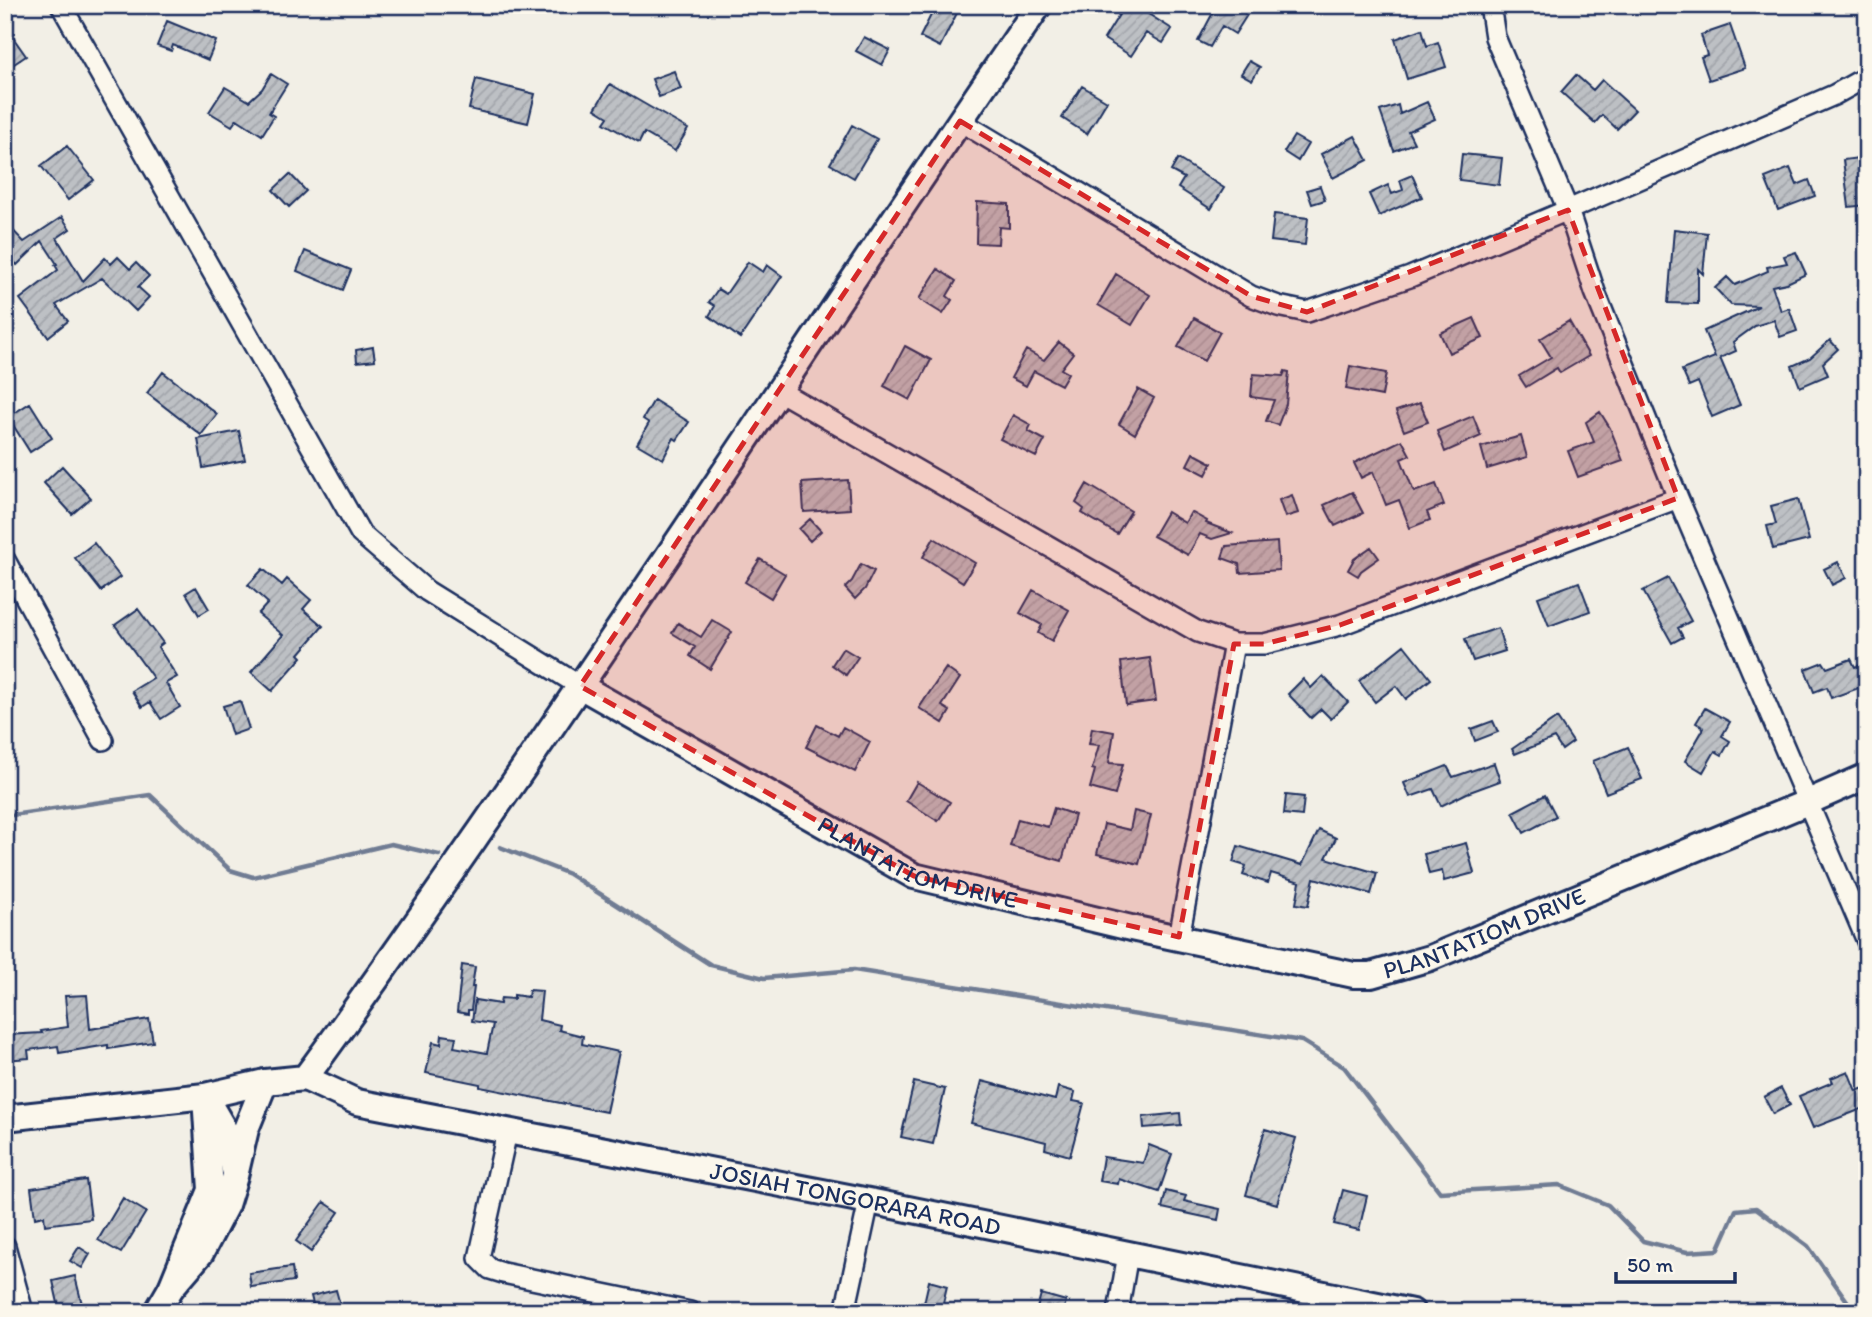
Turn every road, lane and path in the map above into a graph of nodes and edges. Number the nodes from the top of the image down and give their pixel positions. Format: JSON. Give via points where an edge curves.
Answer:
{"nodes":[{"id":1,"x":61,"y":5,"type":"edge"},
{"id":2,"x":1039,"y":5,"type":"edge"},
{"id":3,"x":1490,"y":5,"type":"edge"},
{"id":4,"x":1865,"y":78,"type":"edge"},
{"id":5,"x":960,"y":121,"type":"junction"},
{"id":6,"x":1568,"y":210,"type":"junction"},
{"id":7,"x":779,"y":391,"type":"junction"},
{"id":8,"x":1678,"y":498,"type":"junction"},
{"id":9,"x":5,"y":560,"type":"edge"},
{"id":10,"x":1234,"y":644,"type":"junction"},
{"id":11,"x":580,"y":686,"type":"junction"},
{"id":12,"x":103,"y":740,"type":"dead end"},
{"id":13,"x":1867,"y":776,"type":"edge"},
{"id":14,"x":1808,"y":802,"type":"junction"},
{"id":15,"x":1178,"y":937,"type":"junction"},
{"id":16,"x":1867,"y":941,"type":"edge"},
{"id":17,"x":305,"y":1078,"type":"junction"},
{"id":18,"x":265,"y":1082,"type":"junction"},
{"id":19,"x":205,"y":1096,"type":"junction"},
{"id":20,"x":5,"y":1118,"type":"edge"},
{"id":21,"x":507,"y":1132,"type":"junction"},
{"id":22,"x":235,"y":1176,"type":"junction"},
{"id":23,"x":869,"y":1201,"type":"junction"},
{"id":24,"x":5,"y":1246,"type":"edge"},
{"id":25,"x":1128,"y":1254,"type":"junction"},
{"id":26,"x":171,"y":1289,"type":"junction"},
{"id":27,"x":23,"y":1312,"type":"edge"},
{"id":28,"x":157,"y":1312,"type":"edge"},
{"id":29,"x":690,"y":1312,"type":"edge"},
{"id":30,"x":845,"y":1312,"type":"edge"},
{"id":31,"x":1118,"y":1312,"type":"edge"},
{"id":32,"x":1412,"y":1312,"type":"edge"}],
"edges":[{"from":1,"to":11,"type":"street","via":[[360,534],[427,592]]},
{"from":2,"to":5,"type":"street"},
{"from":3,"to":6,"type":"street","via":[[1495,37]]},
{"from":4,"to":6,"type":"street"},
{"from":5,"to":6,"type":"street","via":[[1251,296],[1307,313],[1410,277]]},
{"from":5,"to":7,"type":"street"},
{"from":6,"to":8,"type":"street","via":[[1595,292]]},
{"from":7,"to":10,"type":"street","via":[[1198,632]]},
{"from":7,"to":11,"type":"street"},
{"from":8,"to":10,"type":"street","via":[[1340,625],[1264,644]]},
{"from":8,"to":14,"type":"street"},
{"from":9,"to":12,"type":"street"},
{"from":10,"to":15,"type":"street"},
{"from":11,"to":15,"type":"street","name":"PLANTATIOM DRIVE","via":[[914,876]]},
{"from":11,"to":17,"type":"street"},
{"from":13,"to":14,"type":"street","name":"PLANTATIOM DRIVE"},
{"from":14,"to":15,"type":"street","name":"PLANTATIOM DRIVE","via":[[1430,958],[1371,975]]},
{"from":14,"to":16,"type":"street"},
{"from":17,"to":18,"type":"street"},
{"from":17,"to":21,"type":"street","name":"JOSIAH TONGORARA ROAD","via":[[357,1102]]},
{"from":18,"to":19,"type":"street"},
{"from":18,"to":22,"type":"street","via":[[246,1129]]},
{"from":19,"to":20,"type":"street"},
{"from":19,"to":22,"type":"street","via":[[225,1131]]},
{"from":19,"to":26,"type":"street","via":[[211,1189]]},
{"from":21,"to":23,"type":"street","name":"JOSIAH TONGORARA ROAD"},
{"from":21,"to":29,"type":"street","via":[[479,1258],[490,1269]]},
{"from":22,"to":26,"type":"street","via":[[201,1253]]},
{"from":23,"to":25,"type":"street","name":"JOSIAH TONGORARA ROAD"},
{"from":23,"to":30,"type":"street"},
{"from":24,"to":27,"type":"street"},
{"from":25,"to":31,"type":"street"},
{"from":25,"to":32,"type":"street","name":"JOSIAH TONGORARA ROAD"},
{"from":26,"to":28,"type":"street"}]}
